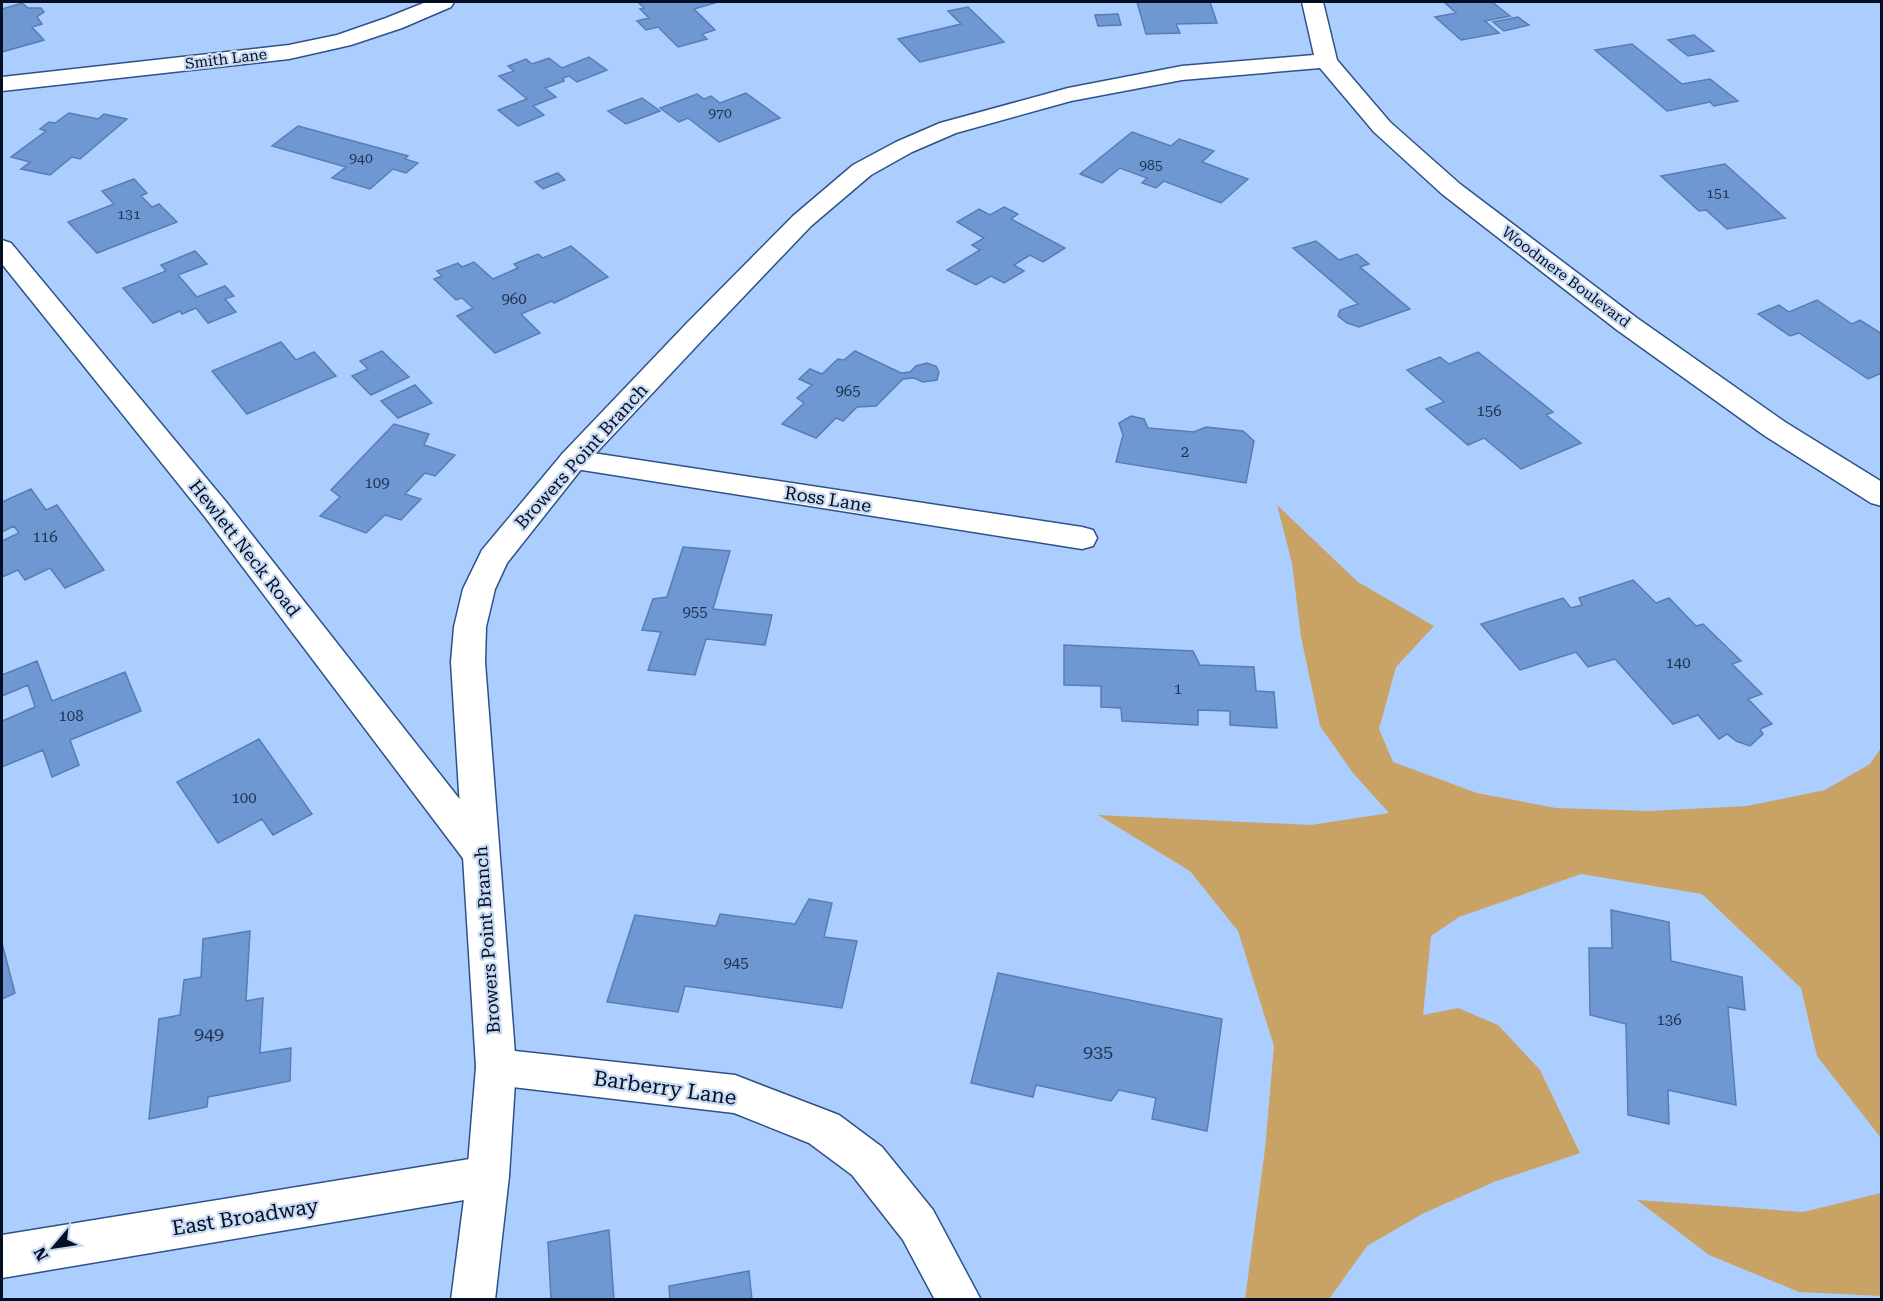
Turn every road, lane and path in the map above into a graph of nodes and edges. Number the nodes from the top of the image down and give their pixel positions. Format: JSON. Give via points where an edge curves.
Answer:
{"nodes":[{"id":1,"x":443,"y":2,"type":"edge"},
{"id":2,"x":1313,"y":2,"type":"edge"},
{"id":3,"x":1326,"y":61,"type":"junction"},
{"id":4,"x":2,"y":84,"type":"edge"},
{"id":5,"x":2,"y":248,"type":"edge"},
{"id":6,"x":573,"y":460,"type":"junction"},
{"id":7,"x":1881,"y":496,"type":"edge"},
{"id":8,"x":1082,"y":538,"type":"dead end"},
{"id":9,"x":481,"y":854,"type":"junction"},
{"id":10,"x":496,"y":1066,"type":"junction"},
{"id":11,"x":488,"y":1176,"type":"junction"},
{"id":12,"x":2,"y":1257,"type":"edge"},
{"id":13,"x":473,"y":1299,"type":"edge"},
{"id":14,"x":959,"y":1299,"type":"edge"}],
"edges":[{"from":1,"to":4,"type":"street","name":"Smith Lane","via":[[344,40],[289,52]]},
{"from":2,"to":3,"type":"street","name":"Woodmere Boulevard"},
{"from":3,"to":6,"type":"street","name":"Browers Point Branch","via":[[1182,73],[1068,95],[948,128],[904,147],[862,170],[802,221]]},
{"from":3,"to":7,"type":"street","name":"Woodmere Boulevard","via":[[1382,126],[1451,189],[1664,350],[1775,429]]},
{"from":5,"to":9,"type":"street","name":"Hewlett Neck Road","via":[[216,510]]},
{"from":6,"to":8,"type":"street","name":"Ross Lane"},
{"from":6,"to":9,"type":"street","name":"Browers Point Branch","via":[[493,558],[478,589],[468,662]]},
{"from":9,"to":10,"type":"street","name":"Browers Point Branch"},
{"from":10,"to":11,"type":"street","name":"Browers Point Branch"},
{"from":10,"to":14,"type":"street","name":"Barberry Lane","via":[[735,1094],[824,1129],[867,1161],[904,1207]]},
{"from":11,"to":12,"type":"street","name":"East Broadway"},
{"from":11,"to":13,"type":"street","name":"Browers Point Branch"}]}
